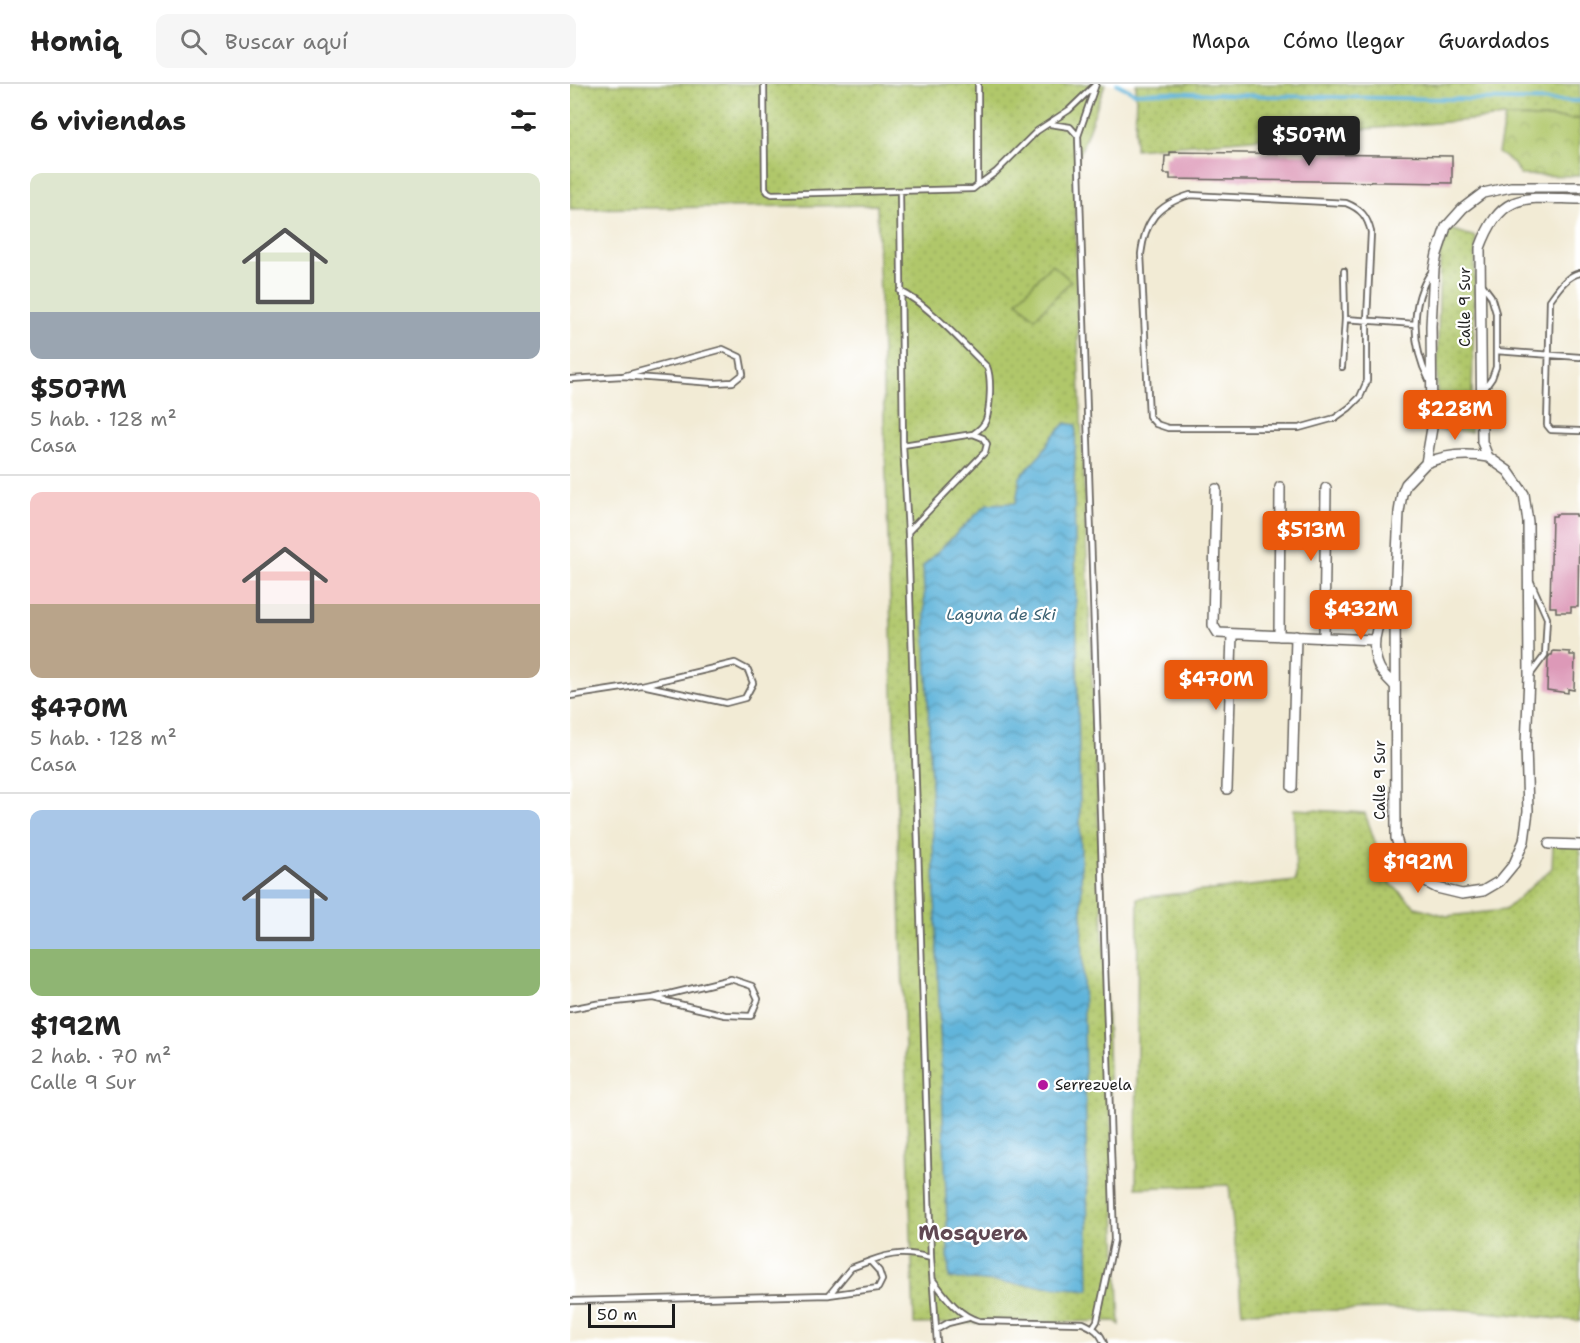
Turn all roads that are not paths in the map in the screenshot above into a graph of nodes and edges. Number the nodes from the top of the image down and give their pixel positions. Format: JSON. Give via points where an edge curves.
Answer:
{"nodes":[{"id":1,"x":764,"y":84,"type":"edge"},
{"id":2,"x":978,"y":84,"type":"edge"},
{"id":3,"x":1096,"y":85,"type":"edge"},
{"id":4,"x":1047,"y":123,"type":"junction"},
{"id":5,"x":1078,"y":136,"type":"junction"},
{"id":6,"x":978,"y":185,"type":"junction"},
{"id":7,"x":1580,"y":187,"type":"edge"},
{"id":8,"x":900,"y":191,"type":"junction"},
{"id":9,"x":1580,"y":199,"type":"edge"},
{"id":10,"x":1434,"y":269,"type":"junction"},
{"id":11,"x":1344,"y":272,"type":"dead end"},
{"id":12,"x":1580,"y":273,"type":"edge"},
{"id":13,"x":1480,"y":282,"type":"junction"},
{"id":14,"x":900,"y":291,"type":"junction"},
{"id":15,"x":1345,"y":319,"type":"junction"},
{"id":16,"x":1367,"y":320,"type":"junction"},
{"id":17,"x":1415,"y":324,"type":"junction"},
{"id":18,"x":1496,"y":351,"type":"junction"},
{"id":19,"x":1550,"y":354,"type":"junction"},
{"id":20,"x":1580,"y":357,"type":"edge"},
{"id":21,"x":1342,"y":367,"type":"dead end"},
{"id":22,"x":623,"y":376,"type":"junction"},
{"id":23,"x":570,"y":379,"type":"edge"},
{"id":24,"x":1431,"y":384,"type":"junction"},
{"id":25,"x":1482,"y":393,"type":"junction"},
{"id":26,"x":1580,"y":431,"type":"edge"},
{"id":27,"x":973,"y":434,"type":"junction"},
{"id":28,"x":903,"y":445,"type":"junction"},
{"id":29,"x":1488,"y":457,"type":"junction"},
{"id":30,"x":1426,"y":463,"type":"junction"},
{"id":31,"x":1280,"y":487,"type":"dead end"},
{"id":32,"x":1326,"y":488,"type":"dead end"},
{"id":33,"x":1216,"y":489,"type":"dead end"},
{"id":34,"x":908,"y":532,"type":"junction"},
{"id":35,"x":1529,"y":577,"type":"junction"},
{"id":36,"x":1395,"y":597,"type":"junction"},
{"id":37,"x":1232,"y":635,"type":"junction"},
{"id":38,"x":1279,"y":636,"type":"junction"},
{"id":39,"x":1296,"y":636,"type":"junction"},
{"id":40,"x":1324,"y":638,"type":"junction"},
{"id":41,"x":1374,"y":640,"type":"junction"},
{"id":42,"x":1529,"y":676,"type":"junction"},
{"id":43,"x":642,"y":685,"type":"junction"},
{"id":44,"x":1394,"y":685,"type":"junction"},
{"id":45,"x":570,"y":696,"type":"edge"},
{"id":46,"x":1292,"y":787,"type":"dead end"},
{"id":47,"x":1227,"y":789,"type":"dead end"},
{"id":48,"x":1549,"y":844,"type":"dead end"},
{"id":49,"x":1580,"y":845,"type":"edge"},
{"id":50,"x":653,"y":998,"type":"junction"},
{"id":51,"x":570,"y":1009,"type":"edge"},
{"id":52,"x":931,"y":1258,"type":"junction"},
{"id":53,"x":870,"y":1261,"type":"junction"},
{"id":54,"x":933,"y":1280,"type":"junction"},
{"id":55,"x":828,"y":1295,"type":"junction"},
{"id":56,"x":570,"y":1301,"type":"edge"},
{"id":57,"x":968,"y":1318,"type":"junction"},
{"id":58,"x":1094,"y":1327,"type":"junction"},
{"id":59,"x":936,"y":1330,"type":"junction"},
{"id":60,"x":937,"y":1343,"type":"edge"},
{"id":61,"x":1104,"y":1343,"type":"edge"}],
"edges":[{"from":1,"to":8,"type":"lane","via":[[768,192]]},
{"from":2,"to":6,"type":"lane"},
{"from":3,"to":4,"type":"lane","via":[[1069,110]]},
{"from":3,"to":5,"type":"lane"},
{"from":4,"to":5,"type":"lane","via":[[1070,127]]},
{"from":4,"to":6,"type":"lane"},
{"from":5,"to":58,"type":"lane","via":[[1114,1240]]},
{"from":6,"to":8,"type":"lane","via":[[973,189]]},
{"from":7,"to":10,"type":"street","name":"Calle 9 Sur","via":[[1511,187],[1491,190],[1476,198],[1446,227]]},
{"from":8,"to":14,"type":"lane"},
{"from":9,"to":13,"type":"street","name":"Calle 9 Sur","via":[[1536,198],[1515,202],[1499,211],[1480,248]]},
{"from":10,"to":17,"type":"lane","via":[[1425,281]]},
{"from":10,"to":24,"type":"street","name":"Calle 9 Sur"},
{"from":11,"to":15,"type":"lane"},
{"from":12,"to":19,"type":"lane","via":[[1572,274],[1550,300]]},
{"from":13,"to":18,"type":"lane","via":[[1497,312]]},
{"from":13,"to":25,"type":"street","name":"Calle 9 Sur"},
{"from":14,"to":27,"type":"lane","via":[[987,368],[987,419]]},
{"from":14,"to":28,"type":"lane"},
{"from":15,"to":16,"type":"lane"},
{"from":15,"to":21,"type":"lane"},
{"from":16,"to":16,"type":"lane","via":[[1371,232],[1368,218],[1358,207],[1346,203],[1190,195],[1161,208],[1143,235],[1149,416],[1156,424],[1168,428],[1299,428],[1335,418],[1360,397],[1367,381]]},
{"from":16,"to":17,"type":"lane"},
{"from":17,"to":24,"type":"lane","via":[[1422,367]]},
{"from":18,"to":19,"type":"lane"},
{"from":18,"to":25,"type":"lane","via":[[1496,367]]},
{"from":19,"to":20,"type":"lane"},
{"from":19,"to":26,"type":"lane","via":[[1547,425],[1551,430]]},
{"from":22,"to":22,"type":"lane","via":[[714,383],[733,382],[743,374],[740,357],[723,349]]},
{"from":22,"to":23,"type":"lane"},
{"from":24,"to":30,"type":"street","name":"Calle 9 Sur","via":[[1432,428]]},
{"from":25,"to":29,"type":"street","name":"Calle 9 Sur","via":[[1482,442]]},
{"from":27,"to":28,"type":"lane"},
{"from":27,"to":34,"type":"lane","via":[[983,438],[987,444],[985,452]]},
{"from":28,"to":34,"type":"lane"},
{"from":29,"to":30,"type":"street","via":[[1450,455]]},
{"from":29,"to":35,"type":"street","name":"Calle 9 Sur","via":[[1508,471],[1524,494]]},
{"from":30,"to":36,"type":"street","name":"Calle 9 Sur","via":[[1402,494]]},
{"from":31,"to":38,"type":"street"},
{"from":32,"to":40,"type":"street"},
{"from":33,"to":37,"type":"street","via":[[1213,625],[1218,633]]},
{"from":34,"to":52,"type":"lane"},
{"from":35,"to":42,"type":"street","name":"Calle 9 Sur"},
{"from":35,"to":42,"type":"lane","via":[[1547,618],[1545,655]]},
{"from":36,"to":41,"type":"street","via":[[1380,617]]},
{"from":36,"to":44,"type":"street","name":"Calle 9 Sur"},
{"from":37,"to":38,"type":"street"},
{"from":37,"to":47,"type":"street"},
{"from":38,"to":39,"type":"street"},
{"from":39,"to":40,"type":"street"},
{"from":39,"to":46,"type":"street"},
{"from":40,"to":41,"type":"street"},
{"from":41,"to":44,"type":"street","via":[[1378,666]]},
{"from":42,"to":44,"type":"street","name":"Calle 9 Sur","via":[[1528,811],[1524,842],[1514,864],[1500,881],[1482,891],[1462,894],[1418,878],[1402,857],[1396,838]]},
{"from":43,"to":43,"type":"lane","via":[[726,703],[745,698],[753,683],[748,670],[735,663]]},
{"from":43,"to":45,"type":"lane"},
{"from":48,"to":49,"type":"street"},
{"from":50,"to":50,"type":"lane","via":[[725,1015],[751,1016],[758,999],[752,986],[731,979]]},
{"from":50,"to":51,"type":"lane"},
{"from":52,"to":53,"type":"lane","via":[[894,1253]]},
{"from":52,"to":54,"type":"lane"},
{"from":53,"to":55,"type":"lane","via":[[851,1268]]},
{"from":53,"to":55,"type":"lane","via":[[882,1280],[878,1288]]},
{"from":54,"to":57,"type":"lane"},
{"from":54,"to":59,"type":"lane"},
{"from":55,"to":56,"type":"lane"},
{"from":57,"to":58,"type":"lane","via":[[1083,1323]]},
{"from":57,"to":59,"type":"lane"},
{"from":58,"to":61,"type":"lane"},
{"from":59,"to":60,"type":"lane"}]}
